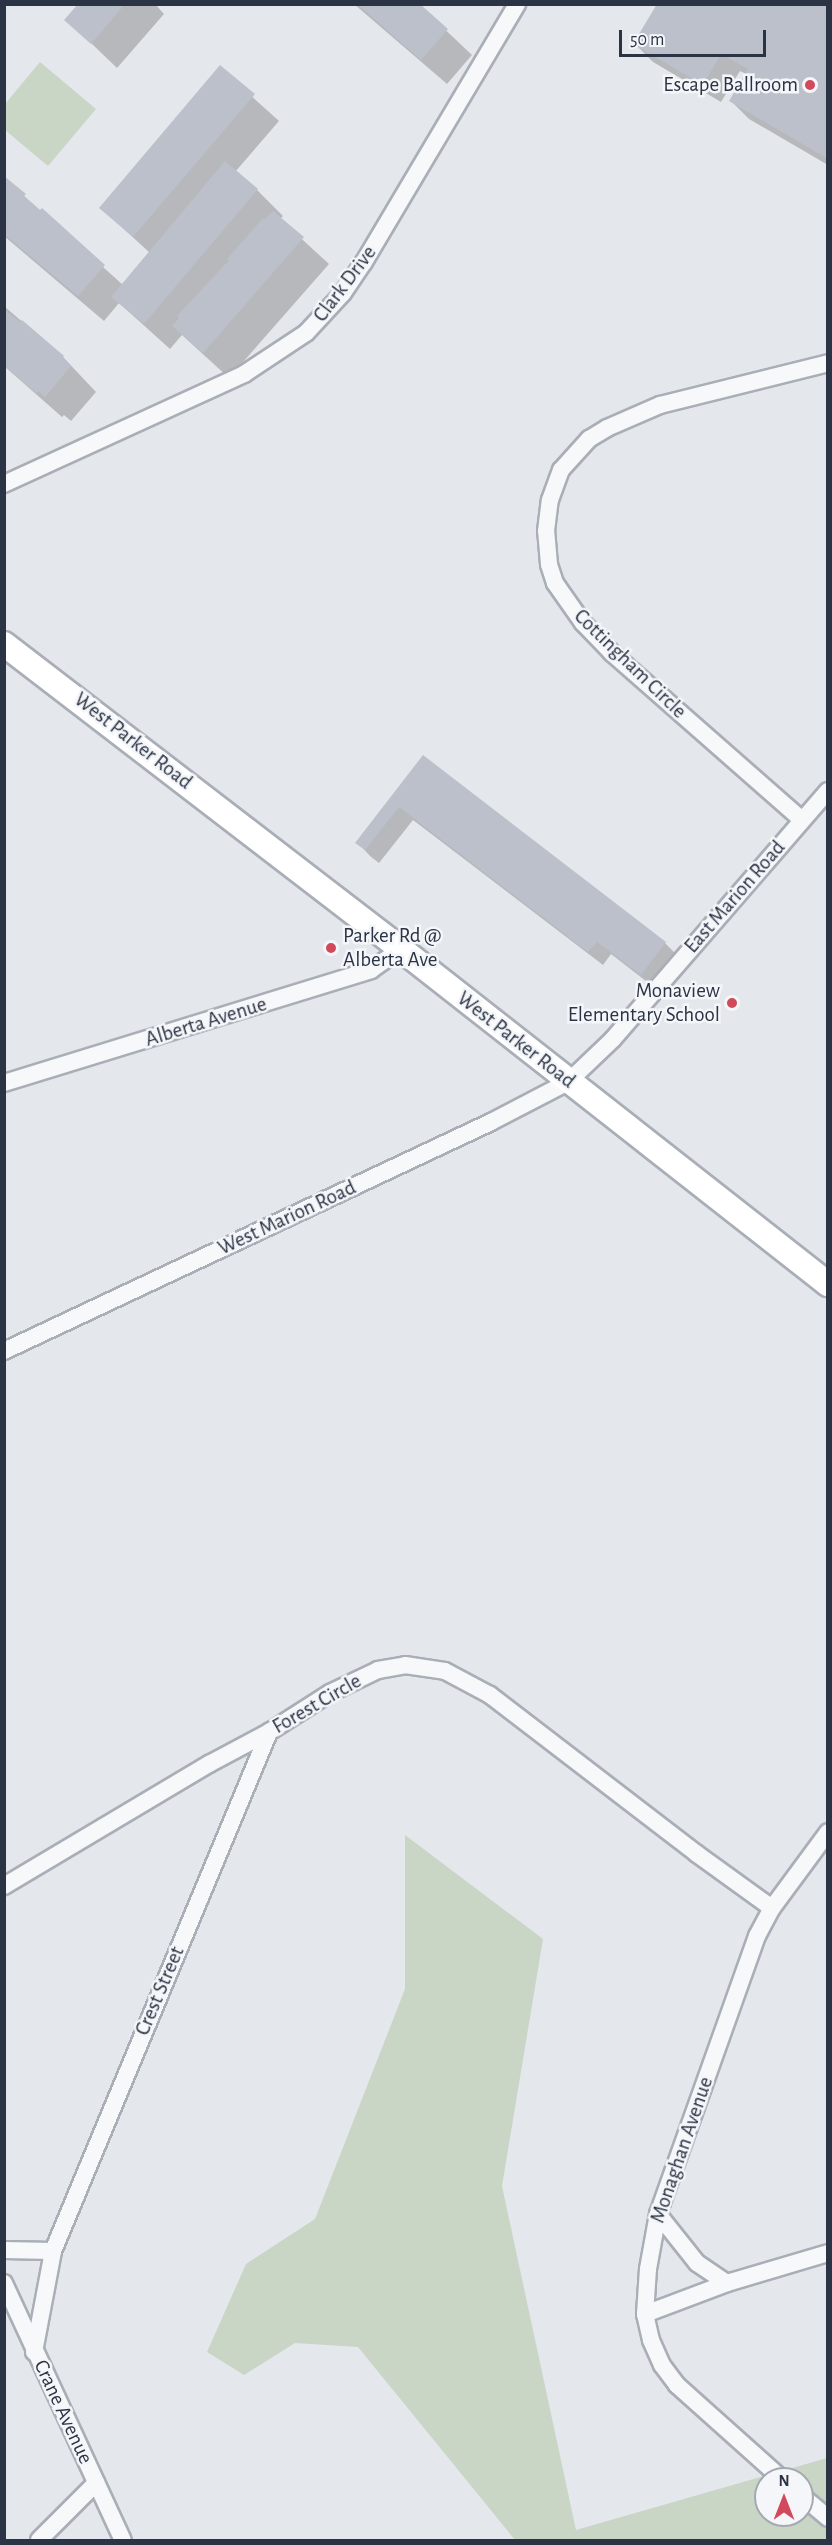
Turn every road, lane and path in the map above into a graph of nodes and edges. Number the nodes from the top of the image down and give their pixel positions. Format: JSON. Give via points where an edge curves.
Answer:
{"nodes":[{"id":1,"x":517,"y":4,"type":"edge"},
{"id":2,"x":828,"y":363,"type":"edge"},
{"id":3,"x":4,"y":484,"type":"edge"},
{"id":4,"x":4,"y":644,"type":"edge"},
{"id":5,"x":828,"y":791,"type":"edge"},
{"id":6,"x":802,"y":820,"type":"junction"},
{"id":7,"x":401,"y":949,"type":"junction"},
{"id":8,"x":568,"y":1082,"type":"junction"},
{"id":9,"x":4,"y":1083,"type":"edge"},
{"id":10,"x":828,"y":1284,"type":"edge"},
{"id":11,"x":4,"y":1351,"type":"edge"},
{"id":12,"x":269,"y":1732,"type":"junction"},
{"id":13,"x":828,"y":1832,"type":"edge"},
{"id":14,"x":4,"y":1886,"type":"edge"},
{"id":15,"x":772,"y":1908,"type":"junction"},
{"id":16,"x":658,"y":2214,"type":"junction"},
{"id":17,"x":4,"y":2250,"type":"edge"},
{"id":18,"x":53,"y":2251,"type":"junction"},
{"id":19,"x":828,"y":2253,"type":"edge"},
{"id":20,"x":4,"y":2283,"type":"edge"},
{"id":21,"x":727,"y":2283,"type":"junction"},
{"id":22,"x":645,"y":2314,"type":"junction"},
{"id":23,"x":34,"y":2352,"type":"junction"},
{"id":24,"x":769,"y":2467,"type":"edge"},
{"id":25,"x":96,"y":2483,"type":"junction"},
{"id":26,"x":814,"y":2506,"type":"edge"},
{"id":27,"x":828,"y":2518,"type":"edge"},
{"id":28,"x":39,"y":2541,"type":"edge"},
{"id":29,"x":123,"y":2541,"type":"edge"}],
"edges":[{"from":1,"to":3,"type":"street","name":"Clark Drive","via":[[364,262],[344,293],[306,333],[244,374]]},
{"from":2,"to":6,"type":"street","name":"Cottingham Circle","via":[[660,405],[607,428],[589,440],[561,470],[550,500],[546,531],[555,583],[583,623]]},
{"from":4,"to":7,"type":"street","name":"West Parker Road"},
{"from":5,"to":6,"type":"street","name":"East Marion Road"},
{"from":6,"to":8,"type":"street","name":"East Marion Road","via":[[613,1040]]},
{"from":7,"to":8,"type":"street","name":"West Parker Road"},
{"from":7,"to":9,"type":"street","name":"Alberta Avenue","via":[[371,970]]},
{"from":8,"to":10,"type":"street","name":"West Parker Road"},
{"from":8,"to":11,"type":"street","name":"West Marion Road"},
{"from":12,"to":14,"type":"street","name":"Forest Circle"},
{"from":12,"to":15,"type":"street","name":"Forest Circle","via":[[330,1693],[378,1670],[405,1665],[445,1671],[490,1695]]},
{"from":12,"to":18,"type":"street","name":"Crest Street"},
{"from":13,"to":15,"type":"street","name":"Monaghan Avenue"},
{"from":15,"to":16,"type":"street","name":"Monaghan Avenue","via":[[757,1936]]},
{"from":16,"to":21,"type":"street","via":[[697,2264]]},
{"from":16,"to":22,"type":"street","name":"Monaghan Avenue"},
{"from":17,"to":18,"type":"street"},
{"from":18,"to":23,"type":"street","name":"Crest Street"},
{"from":19,"to":21,"type":"street"},
{"from":20,"to":23,"type":"street","name":"Crane Avenue"},
{"from":21,"to":22,"type":"street"},
{"from":22,"to":24,"type":"street","name":"Monaghan Avenue","via":[[662,2365],[677,2385]]},
{"from":23,"to":25,"type":"street","name":"Crane Avenue"},
{"from":25,"to":28,"type":"street"},
{"from":25,"to":29,"type":"street","name":"Crane Avenue"},
{"from":26,"to":27,"type":"street"}]}
